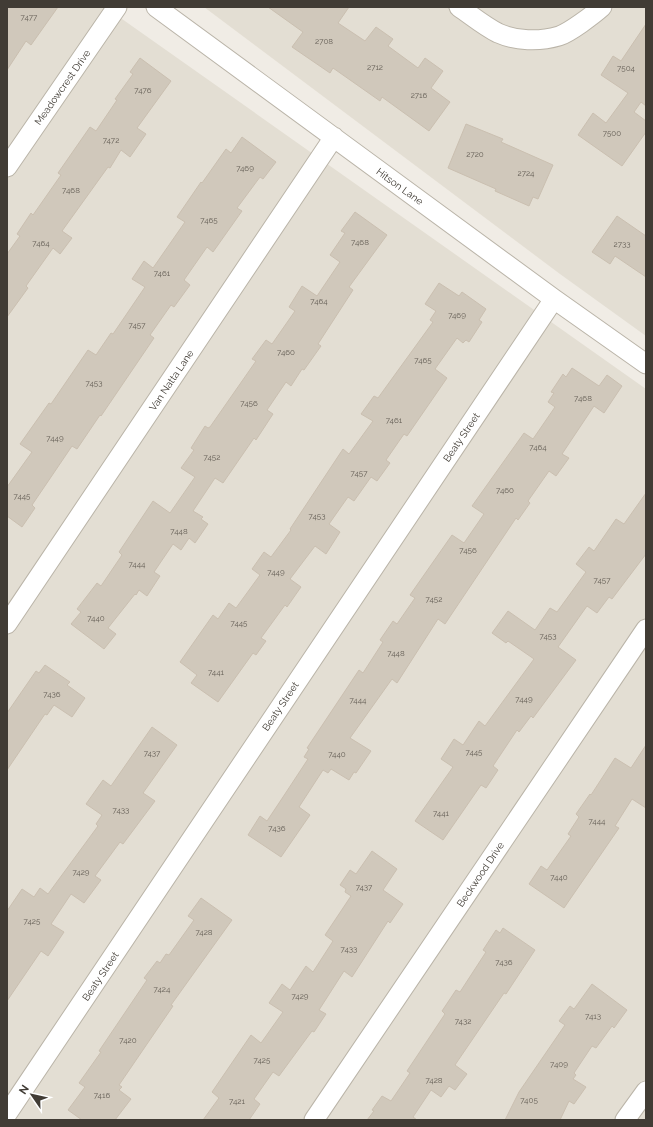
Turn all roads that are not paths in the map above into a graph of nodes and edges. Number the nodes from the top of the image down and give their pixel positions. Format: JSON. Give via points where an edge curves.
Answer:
{"nodes":[{"id":1,"x":117,"y":7,"type":"edge"},
{"id":2,"x":156,"y":7,"type":"edge"},
{"id":3,"x":459,"y":7,"type":"edge"},
{"id":4,"x":597,"y":11,"type":"edge"},
{"id":5,"x":334,"y":137,"type":"junction"},
{"id":6,"x":7,"y":167,"type":"edge"},
{"id":7,"x":554,"y":299,"type":"junction"},
{"id":8,"x":646,"y":364,"type":"edge"},
{"id":9,"x":7,"y":624,"type":"edge"},
{"id":10,"x":646,"y":629,"type":"edge"},
{"id":11,"x":646,"y":1091,"type":"edge"},
{"id":12,"x":7,"y":1114,"type":"edge"},
{"id":13,"x":314,"y":1120,"type":"edge"},
{"id":14,"x":626,"y":1120,"type":"edge"}],
"edges":[{"from":1,"to":6,"type":"street","name":"Meadowcrest Drive"},
{"from":2,"to":5,"type":"street","name":"Hitson Lane"},
{"from":3,"to":4,"type":"street","via":[[498,33],[537,40],[560,36]]},
{"from":5,"to":7,"type":"street","name":"Hitson Lane"},
{"from":5,"to":9,"type":"street","name":"Van Natta Lane"},
{"from":7,"to":8,"type":"street","name":"Hitson Lane"},
{"from":7,"to":12,"type":"street","name":"Beaty Street"},
{"from":10,"to":13,"type":"street","name":"Beckwood Drive"},
{"from":11,"to":14,"type":"street"}]}
